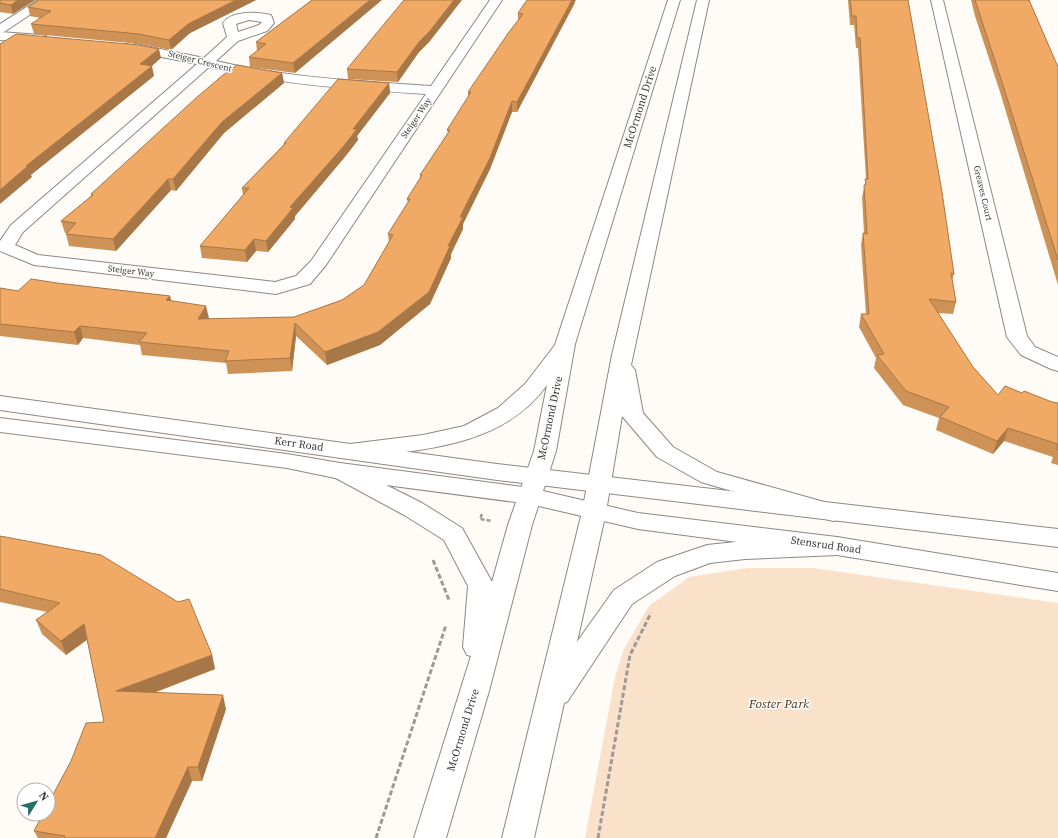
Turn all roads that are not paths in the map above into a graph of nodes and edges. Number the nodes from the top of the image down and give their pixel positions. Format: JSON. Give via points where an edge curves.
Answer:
{"nodes":[{"id":1,"x":46,"y":0,"type":"edge"},
{"id":2,"x":496,"y":0,"type":"edge"},
{"id":3,"x":674,"y":0,"type":"edge"},
{"id":4,"x":703,"y":0,"type":"edge"},
{"id":5,"x":937,"y":0,"type":"edge"},
{"id":6,"x":0,"y":29,"type":"edge"},
{"id":7,"x":0,"y":36,"type":"edge"},
{"id":8,"x":234,"y":38,"type":"dead end"},
{"id":9,"x":51,"y":40,"type":"edge"},
{"id":10,"x":118,"y":46,"type":"edge"},
{"id":11,"x":207,"y":62,"type":"junction"},
{"id":12,"x":434,"y":90,"type":"junction"},
{"id":13,"x":565,"y":344,"type":"junction"},
{"id":14,"x":622,"y":355,"type":"junction"},
{"id":15,"x":1058,"y":364,"type":"edge"},
{"id":16,"x":0,"y":403,"type":"edge"},
{"id":17,"x":0,"y":425,"type":"edge"},
{"id":18,"x":345,"y":461,"type":"junction"},
{"id":19,"x":599,"y":484,"type":"junction"},
{"id":20,"x":533,"y":486,"type":"junction"},
{"id":21,"x":594,"y":512,"type":"junction"},
{"id":22,"x":833,"y":513,"type":"junction"},
{"id":23,"x":1058,"y":538,"type":"edge"},
{"id":24,"x":837,"y":546,"type":"junction"},
{"id":25,"x":1058,"y":582,"type":"edge"},
{"id":26,"x":475,"y":690,"type":"junction"},
{"id":27,"x":549,"y":705,"type":"junction"},
{"id":28,"x":430,"y":838,"type":"edge"},
{"id":29,"x":518,"y":838,"type":"edge"}],
"edges":[{"from":1,"to":6,"type":"street"},
{"from":2,"to":12,"type":"street"},
{"from":3,"to":13,"type":"street","name":"McOrmond Drive"},
{"from":4,"to":14,"type":"street"},
{"from":5,"to":15,"type":"street","name":"Greaves Court","via":[[1016,336],[1028,351]]},
{"from":7,"to":9,"type":"street"},
{"from":8,"to":11,"type":"street"},
{"from":10,"to":11,"type":"street","name":"Steiger Crescent","via":[[141,48]]},
{"from":11,"to":12,"type":"street","name":"Steiger Crescent","via":[[238,70],[317,82]]},
{"from":11,"to":12,"type":"street","name":"Steiger Way","via":[[17,229],[5,247],[34,260],[276,288],[303,280],[316,265]]},
{"from":13,"to":18,"type":"street","via":[[533,389],[506,413],[472,431]]},
{"from":13,"to":20,"type":"street","name":"McOrmond Drive","via":[[545,451]]},
{"from":14,"to":19,"type":"street"},
{"from":14,"to":22,"type":"street","via":[[632,414],[665,452],[709,476]]},
{"from":16,"to":18,"type":"street","name":"Kerr Road"},
{"from":17,"to":18,"type":"street","name":"Kerr Road","via":[[287,461]]},
{"from":18,"to":20,"type":"street","name":"Kerr Road"},
{"from":18,"to":26,"type":"street","via":[[453,534],[481,586]]},
{"from":19,"to":20,"type":"street","name":"Kerr Road"},
{"from":19,"to":21,"type":"street"},
{"from":19,"to":22,"type":"street"},
{"from":20,"to":21,"type":"street","name":"Kerr Road"},
{"from":20,"to":26,"type":"street","name":"McOrmond Drive"},
{"from":21,"to":24,"type":"street","name":"Stensrud Road","via":[[638,521]]},
{"from":21,"to":27,"type":"street"},
{"from":22,"to":23,"type":"street"},
{"from":24,"to":25,"type":"street","name":"Stensrud Road"},
{"from":24,"to":27,"type":"street","via":[[707,554],[666,569],[622,598]]},
{"from":26,"to":28,"type":"street","name":"McOrmond Drive"},
{"from":27,"to":29,"type":"street"}]}
